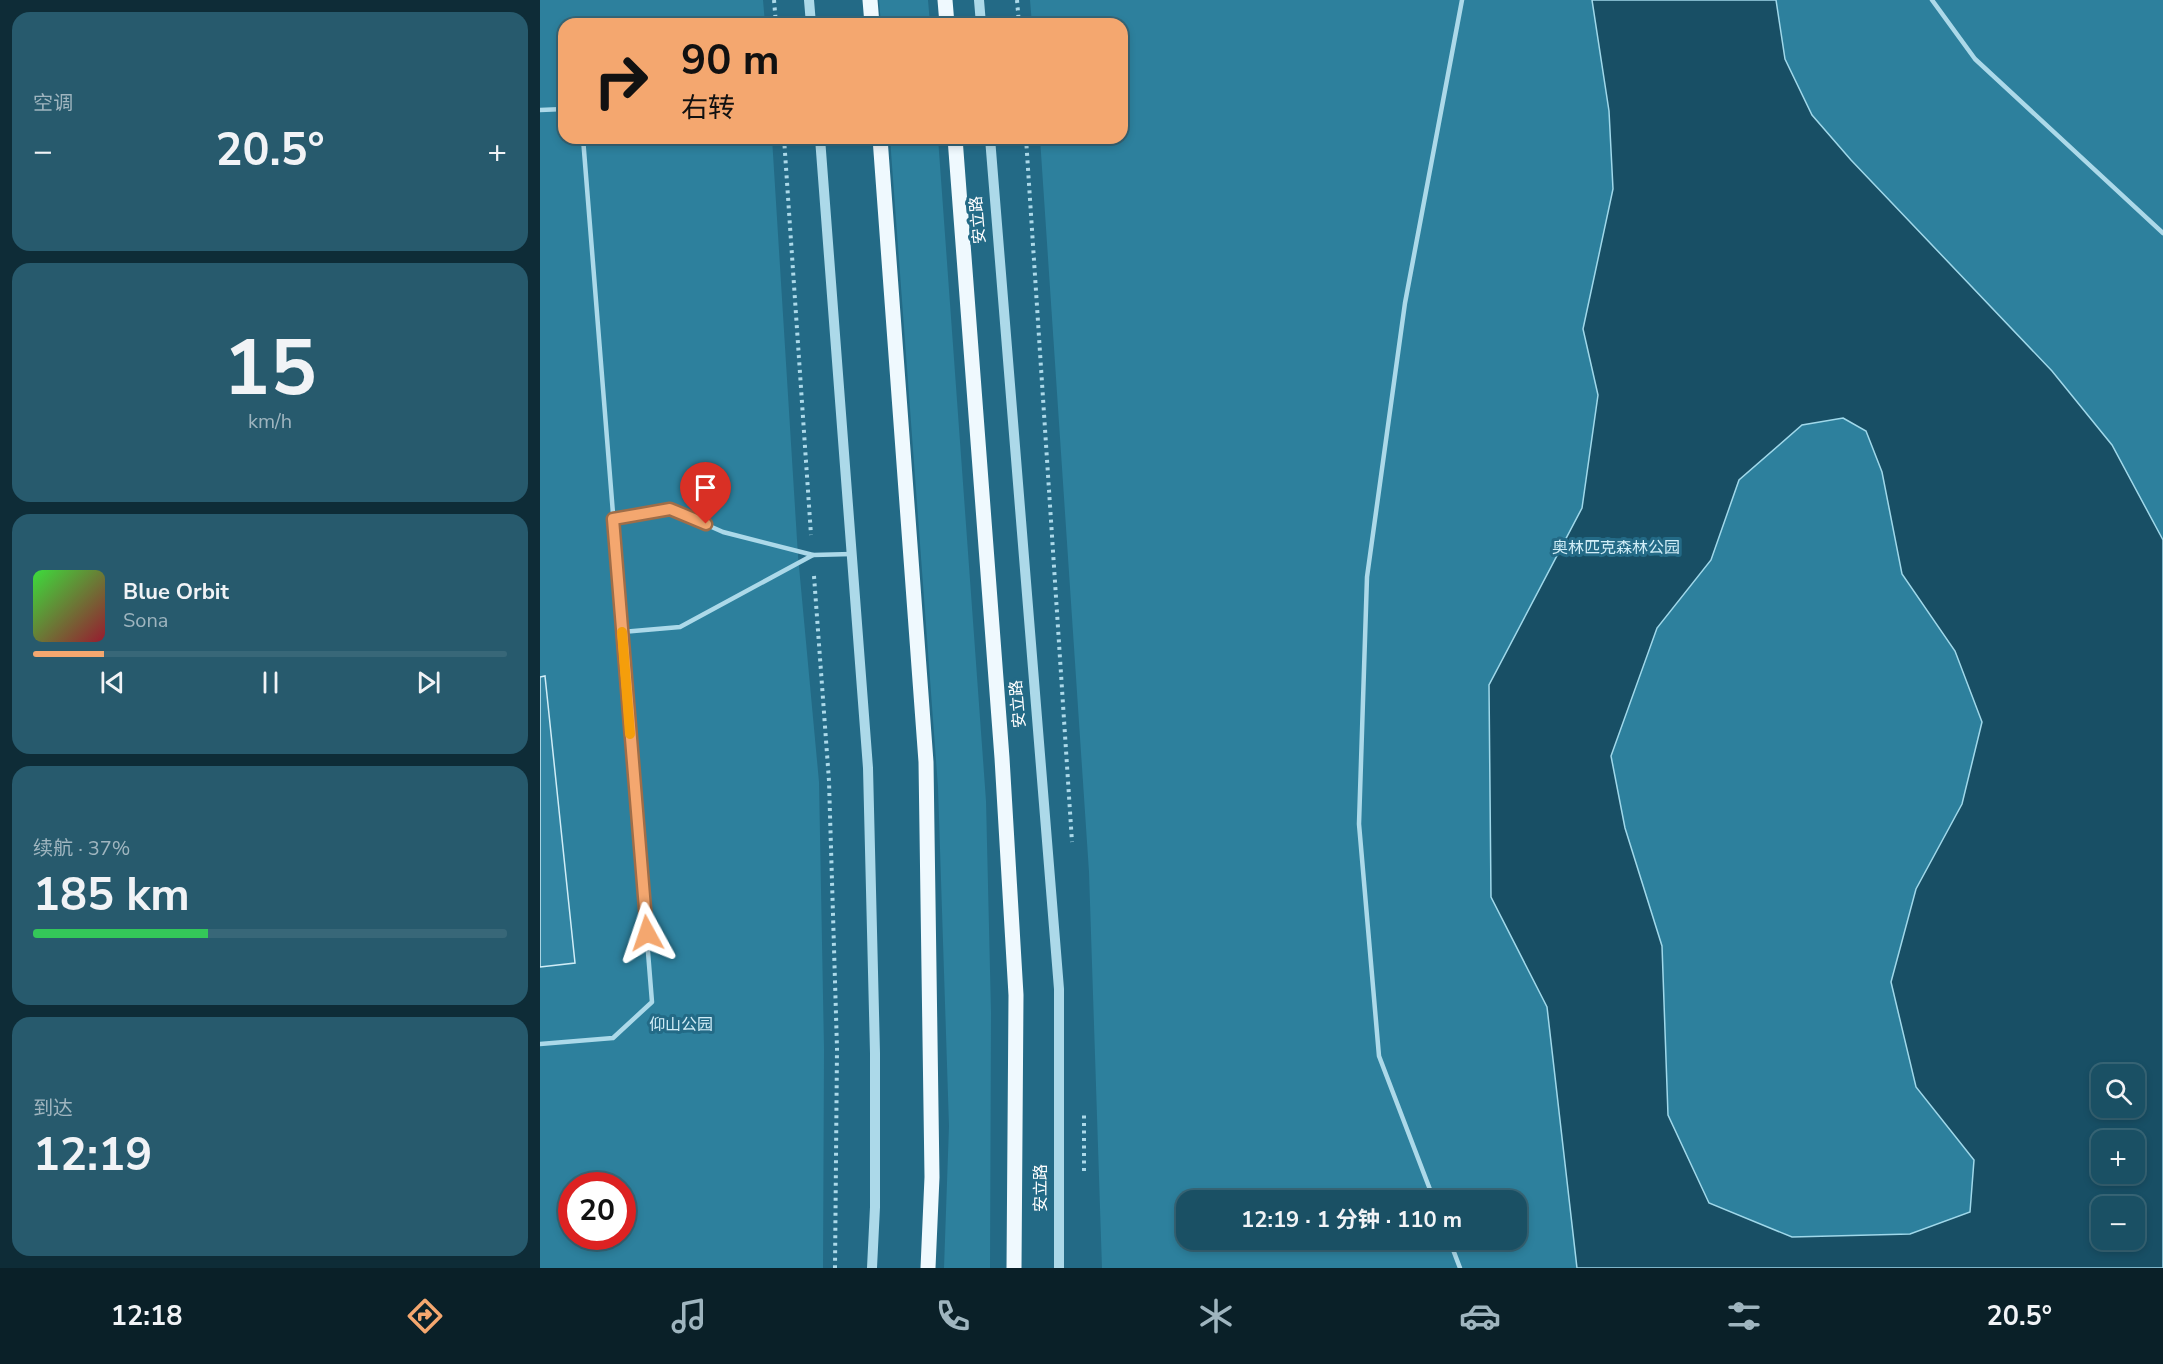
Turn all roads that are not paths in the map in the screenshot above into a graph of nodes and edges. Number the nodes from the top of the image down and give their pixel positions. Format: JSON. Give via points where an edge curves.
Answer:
{"nodes":[{"id":1,"x":809,"y":0,"type":"edge"},
{"id":2,"x":870,"y":0,"type":"edge"},
{"id":3,"x":945,"y":0,"type":"edge"},
{"id":4,"x":979,"y":0,"type":"edge"},
{"id":5,"x":1462,"y":0,"type":"edge"},
{"id":6,"x":1932,"y":0,"type":"edge"},
{"id":7,"x":810,"y":18,"type":"edge"},
{"id":8,"x":872,"y":18,"type":"edge"},
{"id":9,"x":946,"y":18,"type":"edge"},
{"id":10,"x":980,"y":18,"type":"edge"},
{"id":11,"x":558,"y":109,"type":"edge"},
{"id":12,"x":540,"y":110,"type":"edge"},
{"id":13,"x":583,"y":144,"type":"edge"},
{"id":14,"x":820,"y":144,"type":"edge"},
{"id":15,"x":880,"y":144,"type":"edge"},
{"id":16,"x":956,"y":144,"type":"edge"},
{"id":17,"x":990,"y":144,"type":"edge"},
{"id":18,"x":2163,"y":233,"type":"edge"},
{"id":19,"x":613,"y":519,"type":"junction"},
{"id":20,"x":852,"y":554,"type":"junction"},
{"id":21,"x":813,"y":555,"type":"junction"},
{"id":22,"x":622,"y":632,"type":"junction"},
{"id":23,"x":540,"y":1044,"type":"edge"},
{"id":24,"x":1430,"y":1190,"type":"edge"},
{"id":25,"x":1453,"y":1250,"type":"edge"},
{"id":26,"x":872,"y":1268,"type":"edge"},
{"id":27,"x":928,"y":1268,"type":"edge"},
{"id":28,"x":1014,"y":1268,"type":"edge"},
{"id":29,"x":1059,"y":1268,"type":"edge"},
{"id":30,"x":1460,"y":1268,"type":"edge"}],
"edges":[{"from":1,"to":7,"type":"street"},
{"from":2,"to":8,"type":"main road"},
{"from":3,"to":9,"type":"main road"},
{"from":4,"to":10,"type":"street"},
{"from":5,"to":24,"type":"lane","via":[[1405,303],[1367,578],[1359,824],[1379,1056]]},
{"from":6,"to":18,"type":"lane","via":[[1975,59]]},
{"from":11,"to":12,"type":"lane"},
{"from":13,"to":19,"type":"lane"},
{"from":14,"to":20,"type":"street"},
{"from":15,"to":27,"type":"main road","via":[[926,762],[932,1177]]},
{"from":16,"to":28,"type":"main road","name":"安立路","via":[[1017,995]]},
{"from":17,"to":29,"type":"street","name":"安立路","via":[[1059,989]]},
{"from":19,"to":21,"type":"lane","via":[[670,509],[723,532]]},
{"from":19,"to":22,"type":"lane"},
{"from":20,"to":21,"type":"lane"},
{"from":20,"to":26,"type":"street","via":[[868,768],[875,1053]]},
{"from":21,"to":22,"type":"lane","via":[[680,627]]},
{"from":22,"to":23,"type":"lane","via":[[652,1002],[613,1038]]},
{"from":25,"to":30,"type":"lane"}]}
